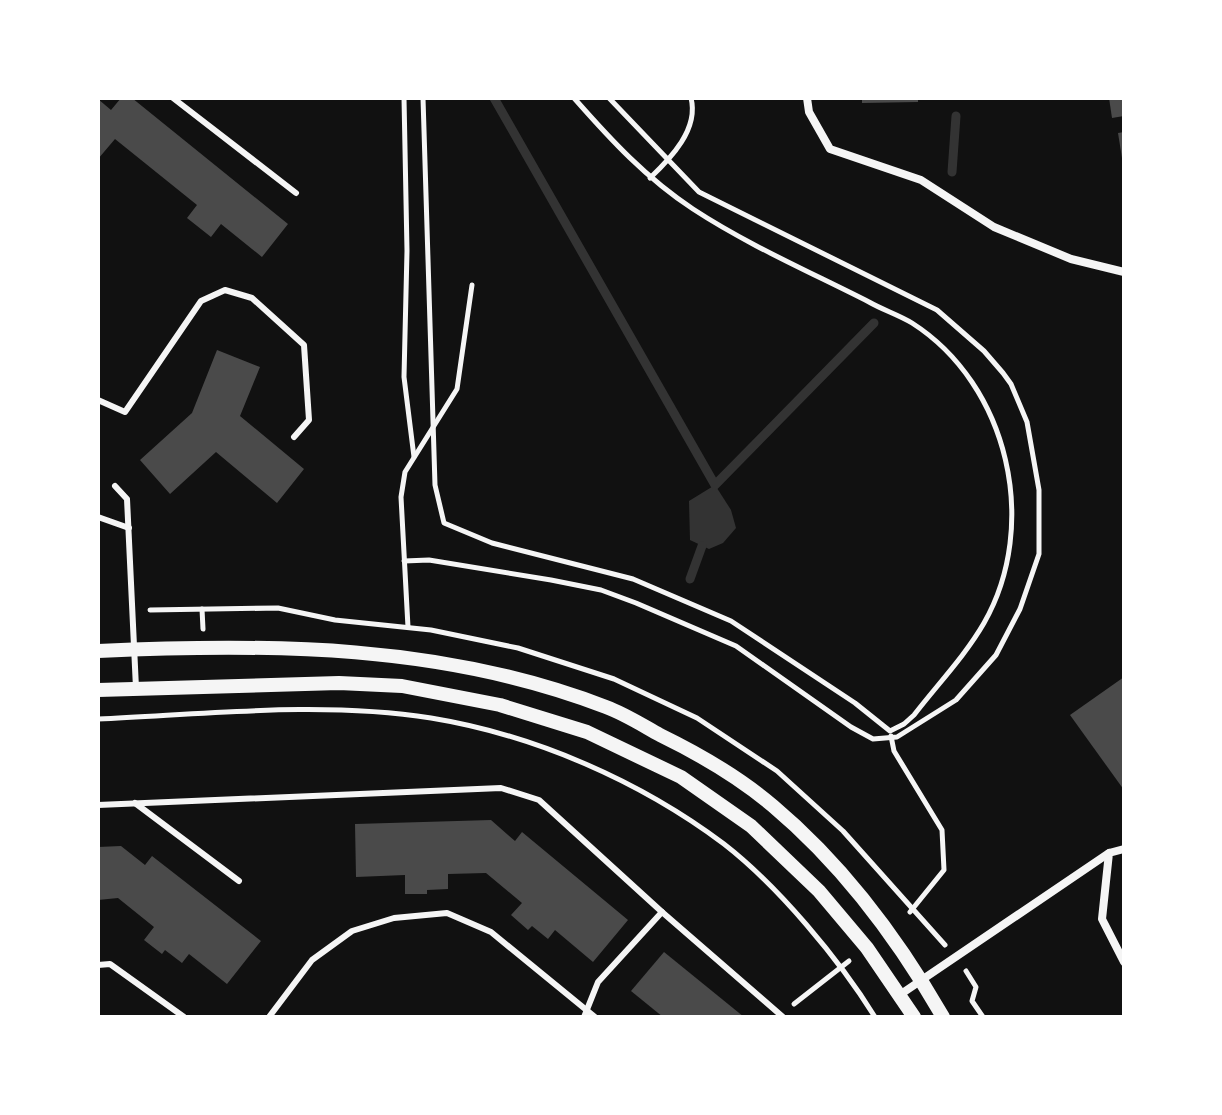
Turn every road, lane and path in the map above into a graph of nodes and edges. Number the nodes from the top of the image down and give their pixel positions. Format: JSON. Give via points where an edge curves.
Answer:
{"nodes":[{"id":1,"x":173,"y":98,"type":"edge"},
{"id":2,"x":404,"y":98,"type":"edge"},
{"id":3,"x":423,"y":98,"type":"edge"},
{"id":4,"x":574,"y":98,"type":"edge"},
{"id":5,"x":609,"y":98,"type":"edge"},
{"id":6,"x":691,"y":98,"type":"edge"},
{"id":7,"x":807,"y":98,"type":"edge"},
{"id":8,"x":668,"y":161,"type":"junction"},
{"id":9,"x":650,"y":178,"type":"junction"},
{"id":10,"x":296,"y":193,"type":"dead end"},
{"id":11,"x":1124,"y":272,"type":"edge"},
{"id":12,"x":472,"y":285,"type":"dead end"},
{"id":13,"x":98,"y":400,"type":"edge"},
{"id":14,"x":434,"y":428,"type":"junction"},
{"id":15,"x":294,"y":437,"type":"dead end"},
{"id":16,"x":414,"y":457,"type":"junction"},
{"id":17,"x":115,"y":486,"type":"dead end"},
{"id":18,"x":98,"y":517,"type":"edge"},
{"id":19,"x":129,"y":528,"type":"junction"},
{"id":20,"x":404,"y":561,"type":"junction"},
{"id":21,"x":202,"y":609,"type":"dead end"},
{"id":22,"x":202,"y":625,"type":"dead end"},
{"id":23,"x":408,"y":627,"type":"dead end"},
{"id":24,"x":135,"y":650,"type":"junction"},
{"id":25,"x":98,"y":651,"type":"edge"},
{"id":26,"x":136,"y":688,"type":"junction"},
{"id":27,"x":98,"y":690,"type":"edge"},
{"id":28,"x":891,"y":734,"type":"junction"},
{"id":29,"x":135,"y":803,"type":"junction"},
{"id":30,"x":98,"y":805,"type":"edge"},
{"id":31,"x":1124,"y":849,"type":"edge"},
{"id":32,"x":1109,"y":853,"type":"junction"},
{"id":33,"x":239,"y":881,"type":"dead end"},
{"id":34,"x":662,"y":912,"type":"junction"},
{"id":35,"x":906,"y":916,"type":"dead end"},
{"id":36,"x":855,"y":956,"type":"dead end"},
{"id":37,"x":1124,"y":962,"type":"edge"},
{"id":38,"x":98,"y":965,"type":"edge"},
{"id":39,"x":971,"y":978,"type":"dead end"},
{"id":40,"x":921,"y":980,"type":"junction"},
{"id":41,"x":901,"y":994,"type":"junction"},
{"id":42,"x":585,"y":1009,"type":"junction"},
{"id":43,"x":782,"y":1016,"type":"edge"},
{"id":44,"x":184,"y":1017,"type":"edge"},
{"id":45,"x":269,"y":1017,"type":"edge"},
{"id":46,"x":584,"y":1017,"type":"edge"},
{"id":47,"x":595,"y":1017,"type":"edge"},
{"id":48,"x":914,"y":1017,"type":"edge"},
{"id":49,"x":943,"y":1017,"type":"edge"},
{"id":50,"x":983,"y":1017,"type":"edge"}],
"edges":[{"from":1,"to":10,"type":"lane"},
{"from":2,"to":16,"type":"path","via":[[404,377]]},
{"from":3,"to":14,"type":"path"},
{"from":4,"to":9,"type":"path"},
{"from":5,"to":8,"type":"path"},
{"from":6,"to":8,"type":"path","via":[[685,138]]},
{"from":7,"to":11,"type":"street","via":[[830,149],[921,180],[994,227],[1071,259]]},
{"from":8,"to":9,"type":"path"},
{"from":8,"to":28,"type":"path","via":[[699,192],[937,310],[1003,373],[1027,422],[1039,490],[1039,554],[1020,609],[996,655],[956,700],[920,725],[897,737]]},
{"from":9,"to":28,"type":"path","via":[[695,210],[912,323],[948,352],[978,390],[995,426],[1013,503],[1011,545],[1001,585],[983,624],[950,669],[914,715]]},
{"from":12,"to":14,"type":"path","via":[[457,389]]},
{"from":13,"to":15,"type":"lane","via":[[125,412],[201,301],[225,290],[252,298],[304,345],[309,420]]},
{"from":14,"to":16,"type":"path"},
{"from":14,"to":28,"type":"path","via":[[435,485],[444,523],[492,543],[633,579],[731,621],[855,703]]},
{"from":16,"to":20,"type":"path","via":[[401,497]]},
{"from":17,"to":19,"type":"lane","via":[[127,499]]},
{"from":18,"to":19,"type":"lane"},
{"from":19,"to":24,"type":"lane"},
{"from":20,"to":23,"type":"path"},
{"from":20,"to":28,"type":"path","via":[[429,560],[601,590],[736,646],[873,739]]},
{"from":21,"to":22,"type":"path"},
{"from":24,"to":25,"type":"street"},
{"from":24,"to":26,"type":"lane"},
{"from":24,"to":40,"type":"street","via":[[259,647],[429,659],[518,678],[608,708],[698,754],[772,805],[841,872]]},
{"from":26,"to":27,"type":"street"},
{"from":26,"to":41,"type":"street","via":[[402,686],[500,705],[587,732],[681,777],[751,826],[819,891]]},
{"from":28,"to":35,"type":"path","via":[[894,751],[942,830],[944,870]]},
{"from":29,"to":30,"type":"lane"},
{"from":29,"to":33,"type":"lane"},
{"from":29,"to":34,"type":"lane","via":[[501,788],[539,800]]},
{"from":31,"to":32,"type":"street"},
{"from":32,"to":37,"type":"street","via":[[1102,919]]},
{"from":32,"to":40,"type":"street"},
{"from":34,"to":42,"type":"lane","via":[[598,982]]},
{"from":34,"to":43,"type":"lane"},
{"from":36,"to":43,"type":"path"},
{"from":38,"to":44,"type":"lane","via":[[110,964]]},
{"from":39,"to":50,"type":"path","via":[[976,987],[972,1001]]},
{"from":40,"to":41,"type":"street"},
{"from":40,"to":49,"type":"street"},
{"from":41,"to":48,"type":"street"},
{"from":42,"to":45,"type":"lane","via":[[491,932],[447,913],[394,918],[352,931],[312,960]]},
{"from":42,"to":46,"type":"lane"},
{"from":42,"to":47,"type":"lane"}]}
